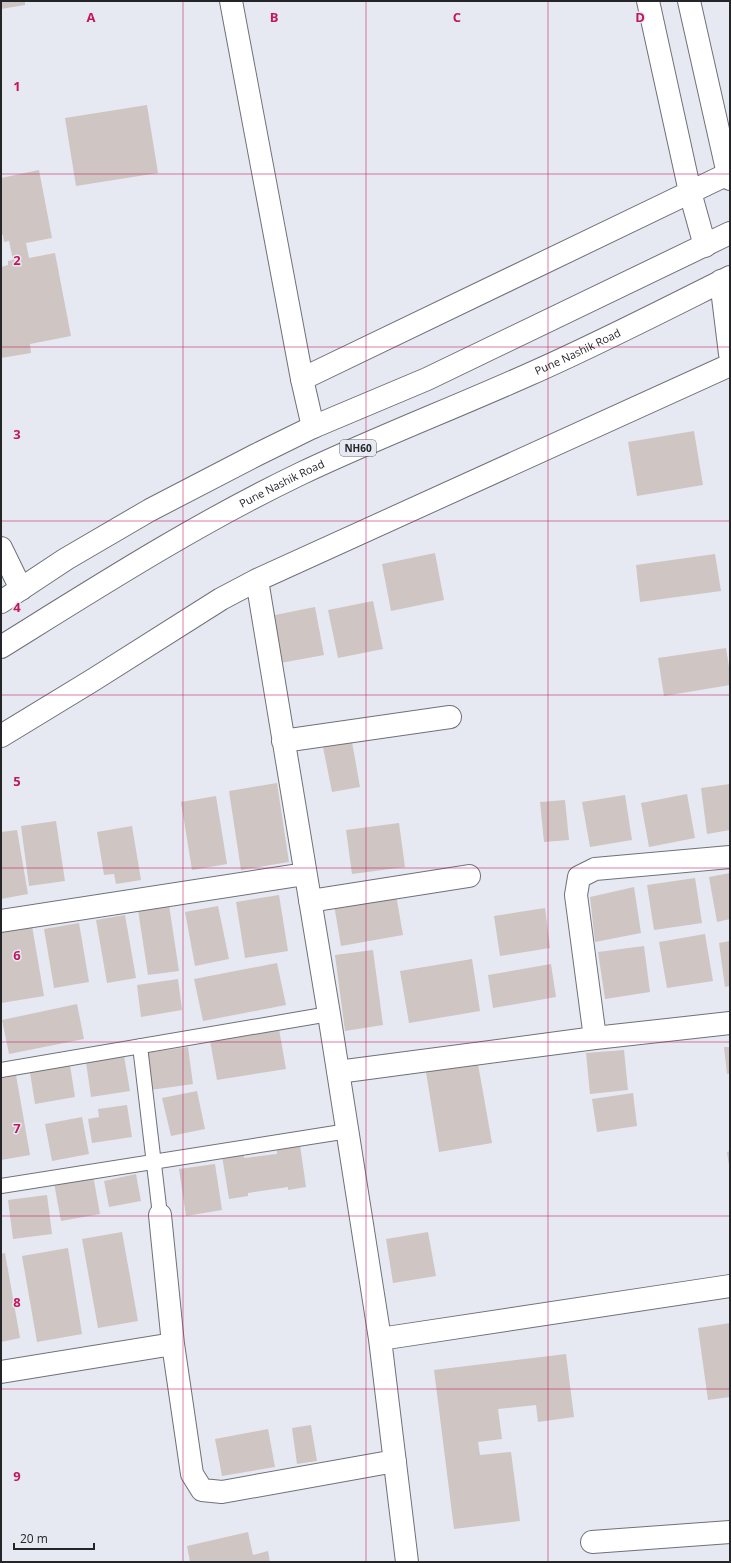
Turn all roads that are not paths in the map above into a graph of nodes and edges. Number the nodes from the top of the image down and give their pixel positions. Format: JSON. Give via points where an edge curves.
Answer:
{"nodes":[{"id":1,"x":231,"y":1,"type":"edge"},
{"id":2,"x":648,"y":1,"type":"edge"},
{"id":3,"x":689,"y":1,"type":"edge"},
{"id":4,"x":729,"y":175,"type":"edge"},
{"id":5,"x":690,"y":192,"type":"junction"},
{"id":6,"x":730,"y":233,"type":"edge"},
{"id":7,"x":705,"y":246,"type":"junction"},
{"id":8,"x":725,"y":279,"type":"edge"},
{"id":9,"x":730,"y":354,"type":"edge"},
{"id":10,"x":730,"y":365,"type":"edge"},
{"id":11,"x":302,"y":379,"type":"junction"},
{"id":12,"x":313,"y":427,"type":"junction"},
{"id":13,"x":1,"y":548,"type":"edge"},
{"id":14,"x":257,"y":580,"type":"junction"},
{"id":15,"x":21,"y":589,"type":"junction"},
{"id":16,"x":1,"y":602,"type":"edge"},
{"id":17,"x":1,"y":647,"type":"edge"},
{"id":18,"x":450,"y":717,"type":"dead end"},
{"id":19,"x":1,"y":736,"type":"edge"},
{"id":20,"x":283,"y":741,"type":"junction"},
{"id":21,"x":730,"y":857,"type":"edge"},
{"id":22,"x":305,"y":874,"type":"junction"},
{"id":23,"x":469,"y":876,"type":"dead end"},
{"id":24,"x":310,"y":901,"type":"junction"},
{"id":25,"x":1,"y":921,"type":"edge"},
{"id":26,"x":329,"y":1014,"type":"junction"},
{"id":27,"x":730,"y":1023,"type":"edge"},
{"id":28,"x":595,"y":1038,"type":"junction"},
{"id":29,"x":140,"y":1046,"type":"junction"},
{"id":30,"x":1,"y":1070,"type":"edge"},
{"id":31,"x":338,"y":1072,"type":"junction"},
{"id":32,"x":348,"y":1131,"type":"junction"},
{"id":33,"x":155,"y":1161,"type":"junction"},
{"id":34,"x":1,"y":1186,"type":"edge"},
{"id":35,"x":160,"y":1215,"type":"joint"},
{"id":36,"x":730,"y":1286,"type":"edge"},
{"id":37,"x":380,"y":1339,"type":"junction"},
{"id":38,"x":173,"y":1344,"type":"junction"},
{"id":39,"x":1,"y":1372,"type":"edge"},
{"id":40,"x":395,"y":1461,"type":"junction"},
{"id":41,"x":730,"y":1532,"type":"edge"},
{"id":42,"x":592,"y":1542,"type":"dead end"},
{"id":43,"x":407,"y":1562,"type":"edge"}],
"edges":[{"from":1,"to":11,"type":"main road"},
{"from":2,"to":5,"type":"main road"},
{"from":3,"to":4,"type":"main road"},
{"from":4,"to":5,"type":"main road"},
{"from":5,"to":7,"type":"main road"},
{"from":5,"to":11,"type":"main road"},
{"from":6,"to":7,"type":"main road"},
{"from":7,"to":12,"type":"main road","via":[[427,379]]},
{"from":8,"to":9,"type":"main road"},
{"from":8,"to":17,"type":"main road","name":"Pune Nashik Road","number":"NH60","via":[[637,324],[300,474],[217,516]]},
{"from":10,"to":14,"type":"main road"},
{"from":11,"to":12,"type":"main road"},
{"from":12,"to":15,"type":"main road","via":[[150,510],[66,558]]},
{"from":13,"to":15,"type":"main road"},
{"from":14,"to":19,"type":"main road","via":[[221,599]]},
{"from":14,"to":20,"type":"main road"},
{"from":15,"to":16,"type":"main road"},
{"from":18,"to":20,"type":"main road"},
{"from":20,"to":22,"type":"main road"},
{"from":21,"to":28,"type":"main road","via":[[595,869],[579,877],[576,895]]},
{"from":22,"to":24,"type":"main road"},
{"from":22,"to":25,"type":"main road"},
{"from":23,"to":24,"type":"main road"},
{"from":24,"to":26,"type":"main road"},
{"from":26,"to":29,"type":"lane"},
{"from":26,"to":31,"type":"main road"},
{"from":27,"to":28,"type":"main road"},
{"from":28,"to":31,"type":"main road"},
{"from":29,"to":30,"type":"lane"},
{"from":29,"to":33,"type":"lane"},
{"from":31,"to":32,"type":"main road"},
{"from":32,"to":33,"type":"lane"},
{"from":32,"to":37,"type":"main road"},
{"from":33,"to":34,"type":"lane"},
{"from":33,"to":35,"type":"lane"},
{"from":35,"to":38,"type":"main road"},
{"from":36,"to":37,"type":"main road"},
{"from":37,"to":40,"type":"main road"},
{"from":38,"to":39,"type":"main road"},
{"from":38,"to":40,"type":"main road","via":[[192,1474],[202,1490],[222,1492]]},
{"from":40,"to":43,"type":"main road"},
{"from":41,"to":42,"type":"main road"}]}
